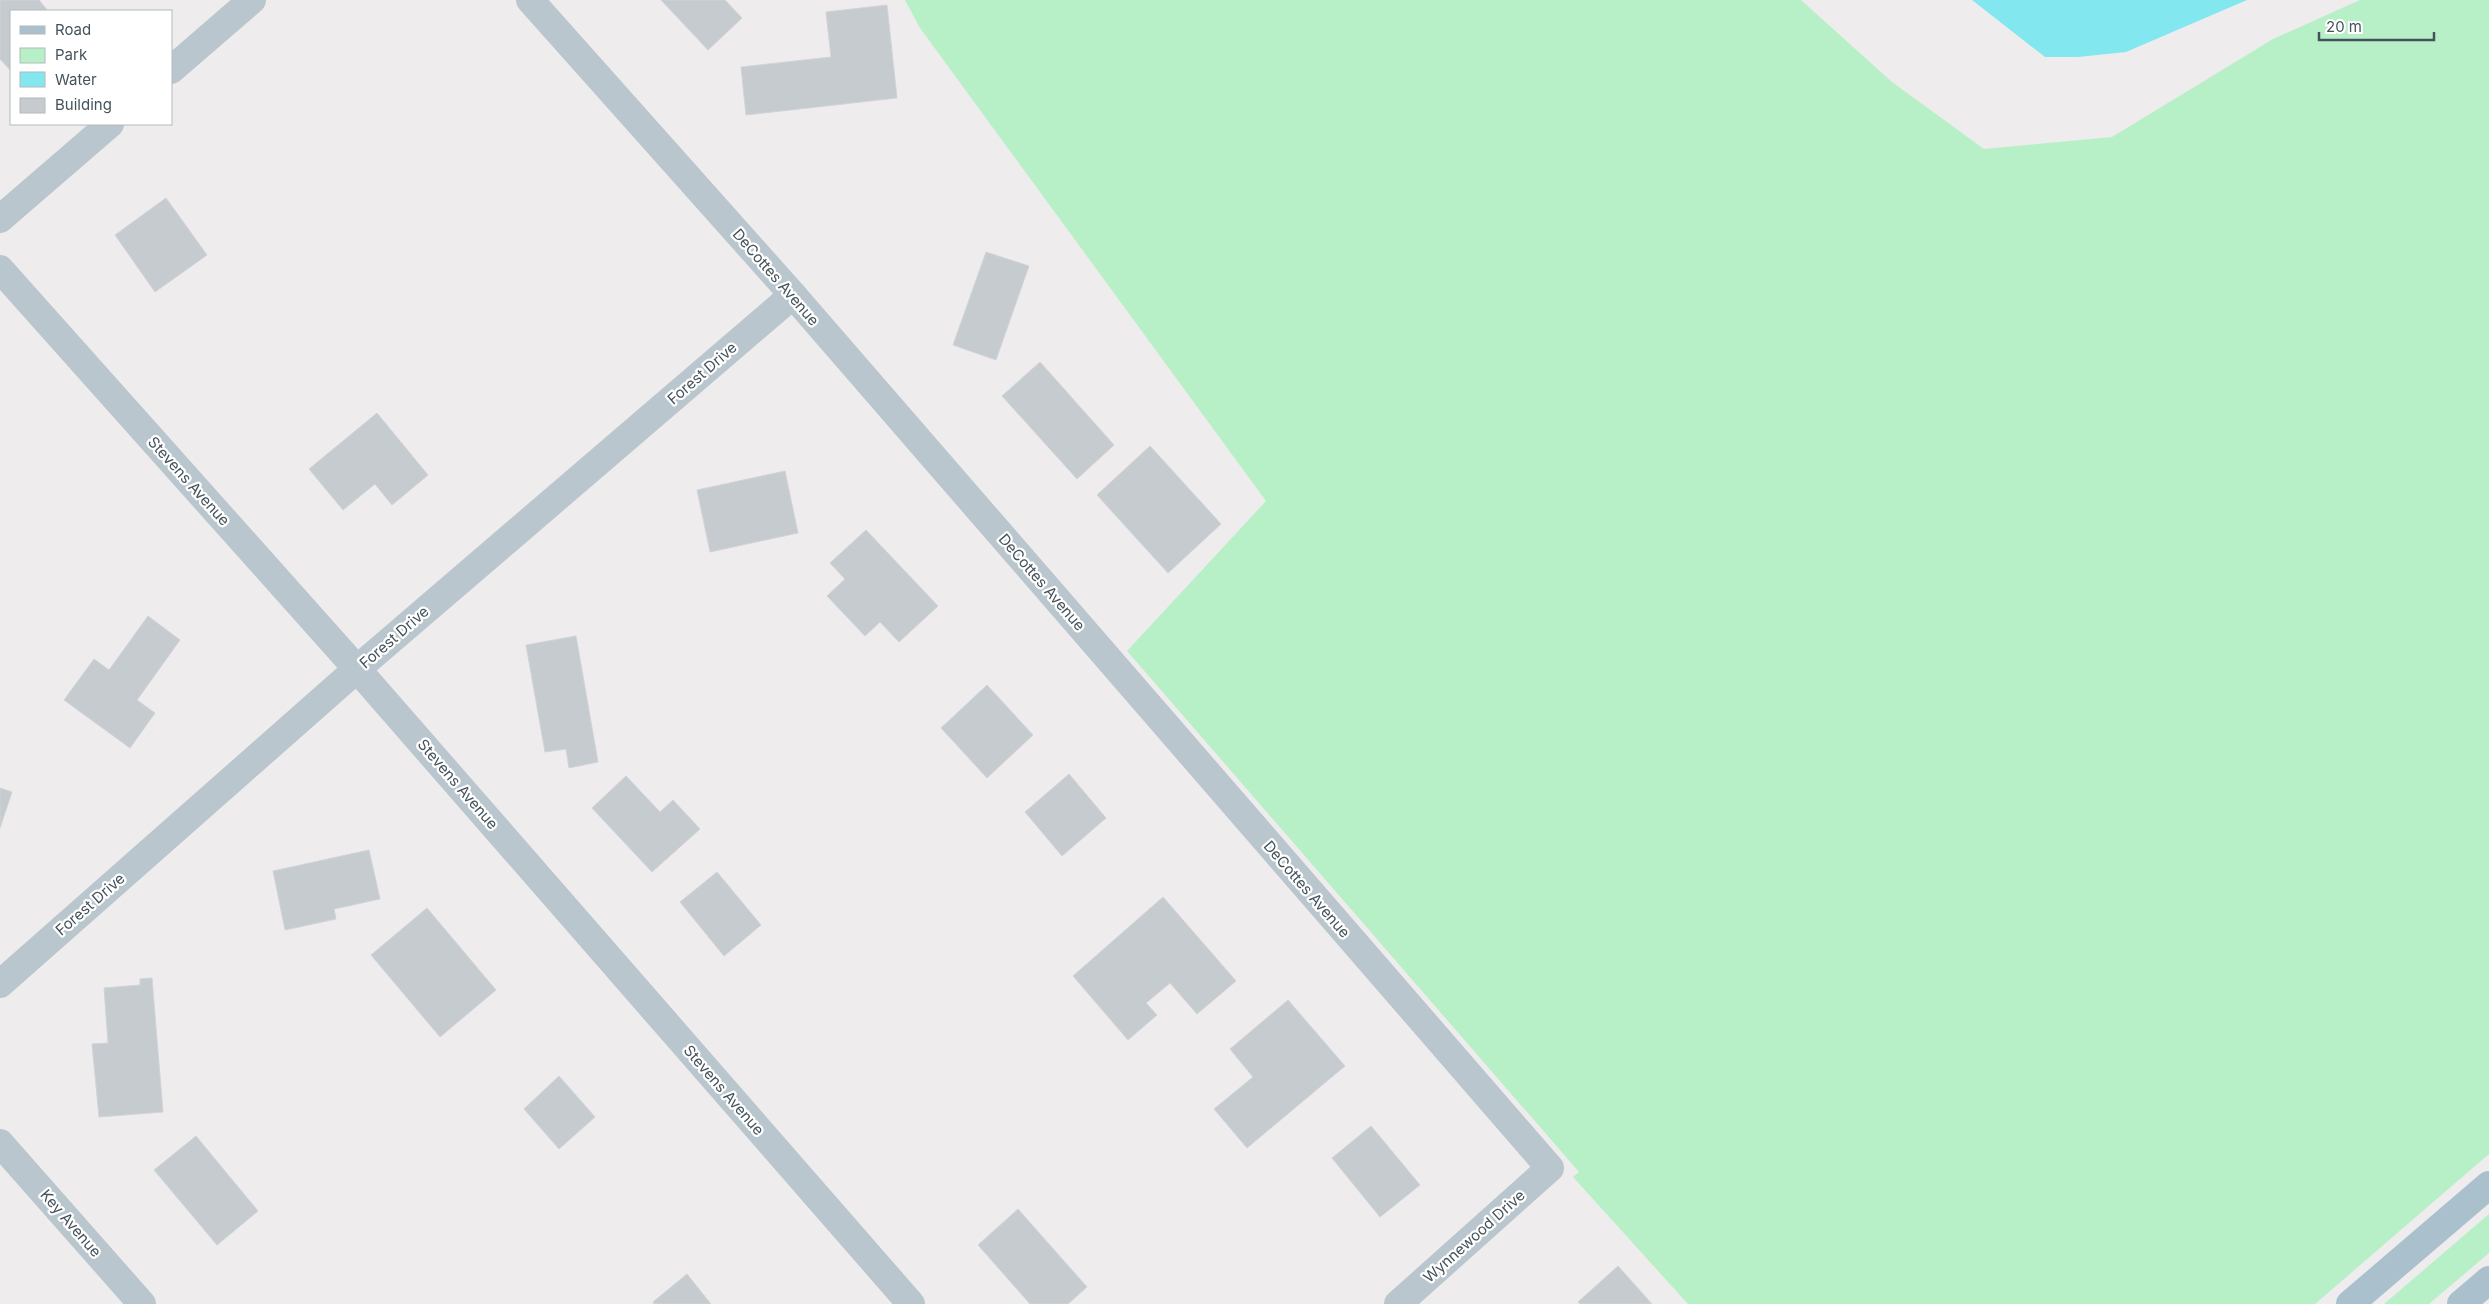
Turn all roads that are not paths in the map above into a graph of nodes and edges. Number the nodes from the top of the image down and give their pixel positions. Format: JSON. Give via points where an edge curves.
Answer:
{"nodes":[{"id":1,"x":252,"y":0,"type":"edge"},
{"id":2,"x":530,"y":0,"type":"edge"},
{"id":3,"x":172,"y":69,"type":"edge"},
{"id":4,"x":109,"y":125,"type":"edge"},
{"id":5,"x":0,"y":219,"type":"edge"},
{"id":6,"x":0,"y":269,"type":"edge"},
{"id":7,"x":793,"y":295,"type":"junction"},
{"id":8,"x":358,"y":669,"type":"junction"},
{"id":9,"x":0,"y":984,"type":"edge"},
{"id":10,"x":0,"y":1142,"type":"edge"},
{"id":11,"x":1550,"y":1168,"type":"joint"},
{"id":12,"x":2489,"y":1185,"type":"edge"},
{"id":13,"x":2489,"y":1280,"type":"edge"},
{"id":14,"x":142,"y":1304,"type":"edge"},
{"id":15,"x":911,"y":1304,"type":"edge"},
{"id":16,"x":1398,"y":1304,"type":"edge"},
{"id":17,"x":2350,"y":1304,"type":"edge"},
{"id":18,"x":2461,"y":1304,"type":"edge"}],
"edges":[{"from":1,"to":3,"type":"street"},
{"from":2,"to":7,"type":"street","name":"DeCottes Avenue"},
{"from":4,"to":5,"type":"street"},
{"from":6,"to":8,"type":"street","name":"Stevens Avenue"},
{"from":7,"to":8,"type":"street","name":"Forest Drive"},
{"from":7,"to":11,"type":"street","name":"DeCottes Avenue"},
{"from":8,"to":9,"type":"street","name":"Forest Drive"},
{"from":8,"to":15,"type":"street","name":"Stevens Avenue"},
{"from":10,"to":14,"type":"street","name":"Key Avenue"},
{"from":11,"to":16,"type":"street","name":"Wynnewood Drive"},
{"from":12,"to":17,"type":"main road"},
{"from":13,"to":18,"type":"main road"}]}
